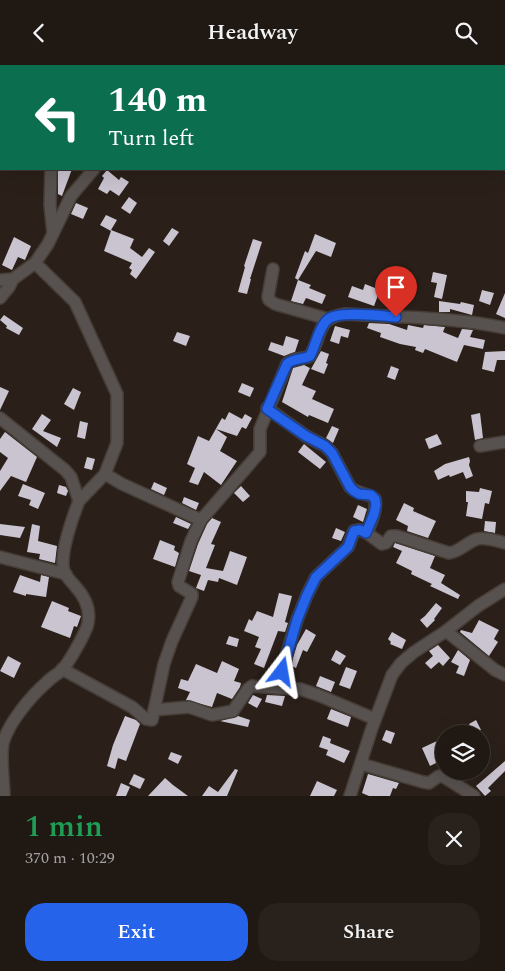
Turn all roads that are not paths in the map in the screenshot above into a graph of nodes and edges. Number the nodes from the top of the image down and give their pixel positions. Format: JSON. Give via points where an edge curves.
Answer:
{"nodes":[{"id":1,"x":51,"y":170,"type":"edge"},
{"id":2,"x":93,"y":170,"type":"edge"},
{"id":3,"x":53,"y":233,"type":"junction"},
{"id":4,"x":35,"y":263,"type":"junction"},
{"id":5,"x":273,"y":269,"type":"dead end"},
{"id":6,"x":13,"y":279,"type":"junction"},
{"id":7,"x":0,"y":280,"type":"edge"},
{"id":8,"x":0,"y":298,"type":"edge"},
{"id":9,"x":328,"y":319,"type":"junction"},
{"id":10,"x":505,"y":328,"type":"edge"},
{"id":11,"x":267,"y":409,"type":"junction"},
{"id":12,"x":0,"y":418,"type":"edge"},
{"id":13,"x":505,"y":442,"type":"edge"},
{"id":14,"x":480,"y":446,"type":"dead end"},
{"id":15,"x":105,"y":474,"type":"junction"},
{"id":16,"x":79,"y":501,"type":"junction"},
{"id":17,"x":201,"y":521,"type":"junction"},
{"id":18,"x":366,"y":533,"type":"junction"},
{"id":19,"x":505,"y":543,"type":"edge"},
{"id":20,"x":0,"y":557,"type":"edge"},
{"id":21,"x":66,"y":574,"type":"junction"},
{"id":22,"x":505,"y":589,"type":"edge"},
{"id":23,"x":446,"y":631,"type":"junction"},
{"id":24,"x":62,"y":669,"type":"junction"},
{"id":25,"x":505,"y":675,"type":"edge"},
{"id":26,"x":279,"y":688,"type":"junction"},
{"id":27,"x":154,"y":710,"type":"junction"},
{"id":28,"x":375,"y":719,"type":"junction"},
{"id":29,"x":1,"y":747,"type":"edge"},
{"id":30,"x":361,"y":764,"type":"junction"},
{"id":31,"x":4,"y":796,"type":"edge"},
{"id":32,"x":350,"y":796,"type":"edge"},
{"id":33,"x":474,"y":796,"type":"edge"}],
"edges":[{"from":1,"to":3,"type":"street"},
{"from":2,"to":3,"type":"street","via":[[71,196]]},
{"from":3,"to":4,"type":"street"},
{"from":4,"to":6,"type":"street"},
{"from":4,"to":15,"type":"street","via":[[76,302],[118,394],[117,443]]},
{"from":5,"to":9,"type":"street","via":[[269,300]]},
{"from":6,"to":7,"type":"street"},
{"from":6,"to":8,"type":"street"},
{"from":9,"to":10,"type":"street","via":[[345,315],[431,318]]},
{"from":9,"to":11,"type":"street","via":[[310,356],[287,364]]},
{"from":11,"to":17,"type":"street","via":[[260,429],[260,452]]},
{"from":11,"to":18,"type":"street","via":[[325,446],[350,487],[375,499],[374,514]]},
{"from":12,"to":16,"type":"street","via":[[65,470],[71,477]]},
{"from":13,"to":14,"type":"street"},
{"from":15,"to":16,"type":"street"},
{"from":15,"to":17,"type":"street"},
{"from":16,"to":21,"type":"street","via":[[63,560]]},
{"from":17,"to":27,"type":"street","via":[[178,582],[192,597],[164,664]]},
{"from":18,"to":19,"type":"street","via":[[382,544],[390,536],[397,536],[449,553],[480,538]]},
{"from":18,"to":26,"type":"street","via":[[354,531],[348,547],[316,577],[297,620]]},
{"from":20,"to":21,"type":"street"},
{"from":21,"to":24,"type":"street","via":[[86,599],[89,613],[87,626]]},
{"from":22,"to":23,"type":"street"},
{"from":23,"to":25,"type":"street"},
{"from":23,"to":28,"type":"street","via":[[402,663],[392,675]]},
{"from":24,"to":27,"type":"street","via":[[132,707],[146,719],[152,720]]},
{"from":24,"to":29,"type":"street","via":[[20,712]]},
{"from":26,"to":27,"type":"street","via":[[252,687],[233,711],[212,715],[189,707]]},
{"from":26,"to":28,"type":"street","via":[[300,689]]},
{"from":28,"to":30,"type":"street"},
{"from":29,"to":31,"type":"street"},
{"from":30,"to":32,"type":"street"},
{"from":30,"to":33,"type":"street","via":[[423,783],[444,777]]}]}
